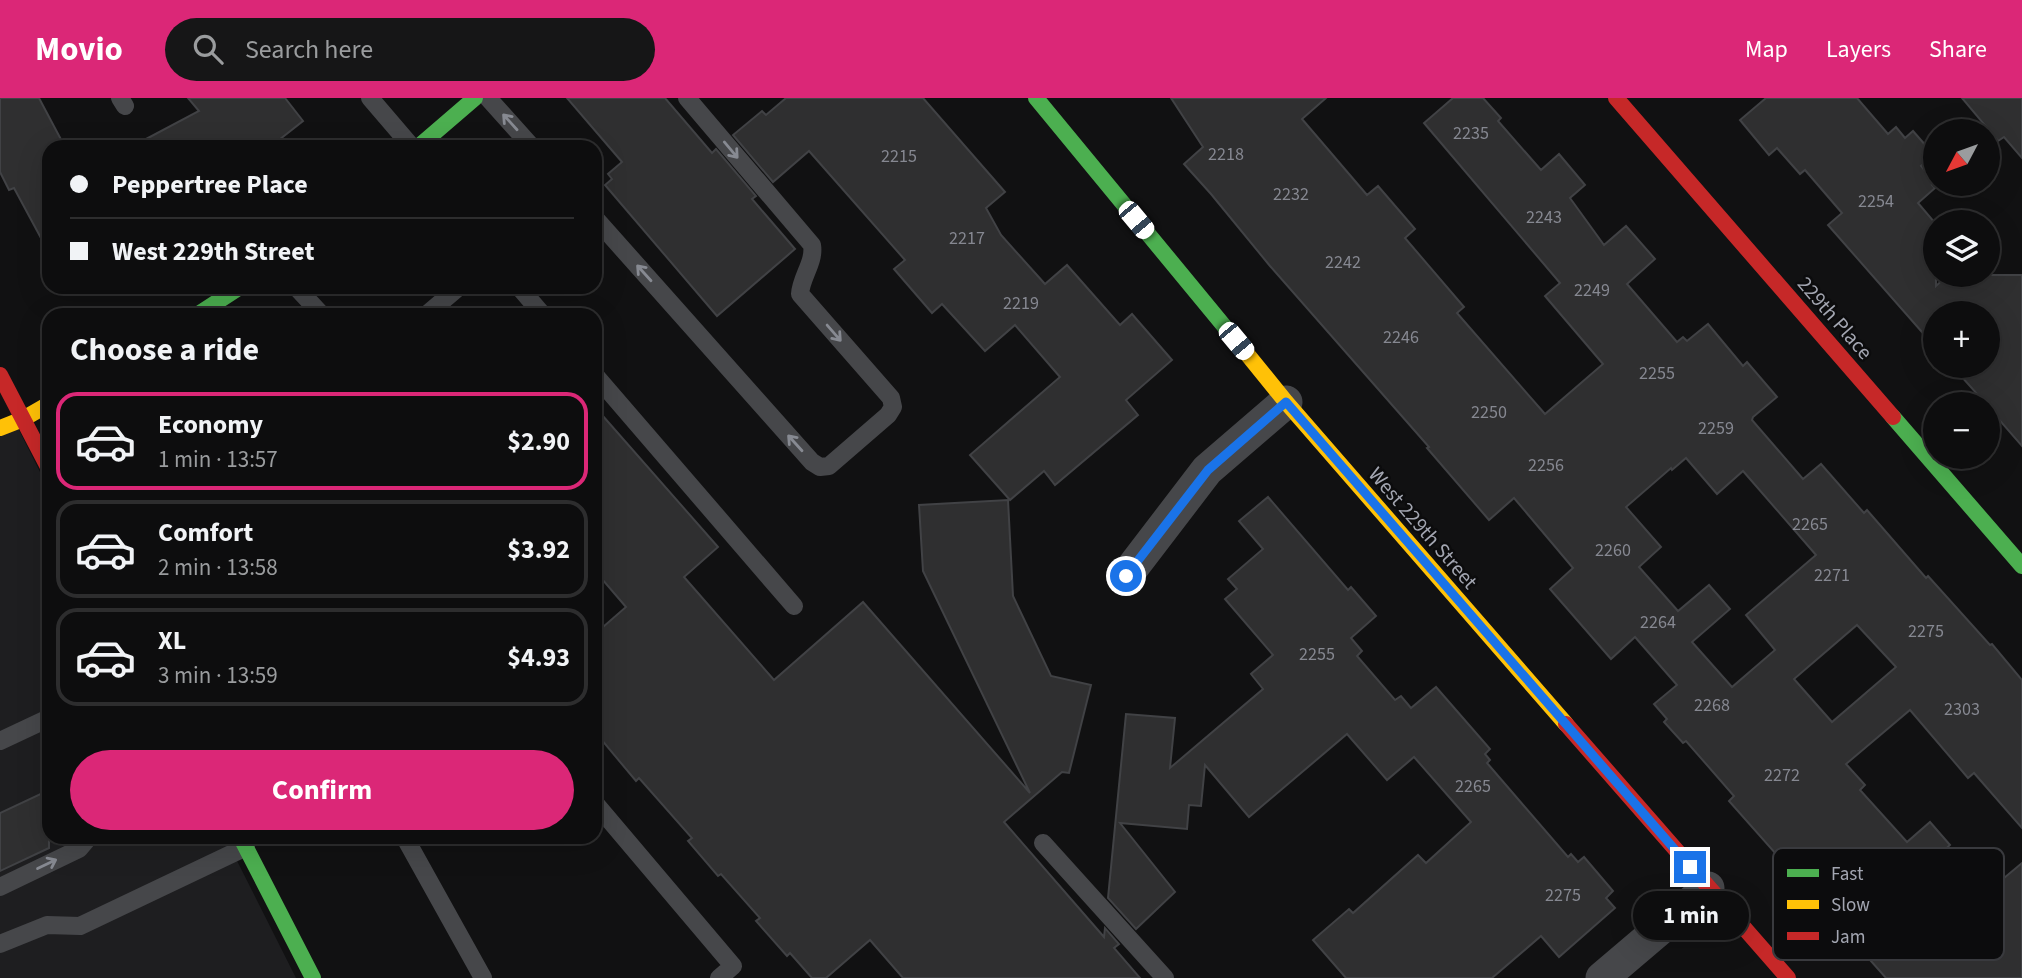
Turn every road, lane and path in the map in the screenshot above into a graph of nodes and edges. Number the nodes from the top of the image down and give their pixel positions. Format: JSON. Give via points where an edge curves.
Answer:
{"nodes":[{"id":1,"x":370,"y":98,"type":"edge"},
{"id":2,"x":475,"y":98,"type":"edge"},
{"id":3,"x":488,"y":98,"type":"edge"},
{"id":4,"x":687,"y":98,"type":"edge"},
{"id":5,"x":1036,"y":98,"type":"edge"},
{"id":6,"x":1616,"y":98,"type":"edge"},
{"id":7,"x":406,"y":140,"type":"edge"},
{"id":8,"x":426,"y":140,"type":"edge"},
{"id":9,"x":526,"y":140,"type":"edge"},
{"id":10,"x":602,"y":226,"type":"edge"},
{"id":11,"x":229,"y":294,"type":"edge"},
{"id":12,"x":302,"y":294,"type":"edge"},
{"id":13,"x":450,"y":294,"type":"edge"},
{"id":14,"x":525,"y":294,"type":"edge"},
{"id":15,"x":208,"y":308,"type":"edge"},
{"id":16,"x":316,"y":308,"type":"edge"},
{"id":17,"x":434,"y":308,"type":"edge"},
{"id":18,"x":537,"y":308,"type":"edge"},
{"id":19,"x":0,"y":375,"type":"edge"},
{"id":20,"x":602,"y":383,"type":"edge"},
{"id":21,"x":1286,"y":402,"type":"junction"},
{"id":22,"x":42,"y":408,"type":"edge"},
{"id":23,"x":23,"y":419,"type":"junction"},
{"id":24,"x":0,"y":428,"type":"edge"},
{"id":25,"x":42,"y":456,"type":"edge"},
{"id":26,"x":2022,"y":566,"type":"edge"},
{"id":27,"x":1126,"y":576,"type":"dead end"},
{"id":28,"x":794,"y":606,"type":"dead end"},
{"id":29,"x":42,"y":721,"type":"edge"},
{"id":30,"x":1,"y":738,"type":"edge"},
{"id":31,"x":602,"y":811,"type":"edge"},
{"id":32,"x":1043,"y":843,"type":"dead end"},
{"id":33,"x":83,"y":844,"type":"edge"},
{"id":34,"x":239,"y":844,"type":"edge"},
{"id":35,"x":244,"y":844,"type":"edge"},
{"id":36,"x":408,"y":844,"type":"edge"},
{"id":37,"x":0,"y":887,"type":"edge"},
{"id":38,"x":1708,"y":888,"type":"junction"},
{"id":39,"x":0,"y":944,"type":"edge"},
{"id":40,"x":313,"y":978,"type":"edge"},
{"id":41,"x":483,"y":978,"type":"edge"},
{"id":42,"x":719,"y":978,"type":"edge"},
{"id":43,"x":1165,"y":978,"type":"edge"},
{"id":44,"x":1602,"y":978,"type":"edge"},
{"id":45,"x":1788,"y":978,"type":"edge"}],
"edges":[{"from":1,"to":7,"type":"lane"},
{"from":2,"to":8,"type":"street"},
{"from":9,"to":3,"type":"lane","one_way":true},
{"from":4,"to":10,"type":"lane","one_way":true,"via":[[812,245],[800,294],[891,398],[893,407],[888,415],[829,466],[812,462]]},
{"from":5,"to":21,"type":"street","name":"West 229th Street"},
{"from":6,"to":26,"type":"street","name":"229th Place"},
{"from":11,"to":15,"type":"street"},
{"from":12,"to":16,"type":"lane"},
{"from":13,"to":17,"type":"lane"},
{"from":14,"to":18,"type":"lane"},
{"from":19,"to":23,"type":"street"},
{"from":20,"to":28,"type":"lane"},
{"from":21,"to":27,"type":"street","via":[[1208,470]]},
{"from":21,"to":38,"type":"street","name":"West 229th Street"},
{"from":22,"to":23,"type":"street"},
{"from":23,"to":24,"type":"street"},
{"from":23,"to":25,"type":"street"},
{"from":29,"to":30,"type":"lane"},
{"from":31,"to":42,"type":"lane","via":[[733,966]]},
{"from":32,"to":43,"type":"lane"},
{"from":37,"to":33,"type":"lane","one_way":true},
{"from":34,"to":39,"type":"lane","via":[[80,926],[47,925]]},
{"from":35,"to":40,"type":"street"},
{"from":36,"to":41,"type":"lane"},
{"from":38,"to":44,"type":"street"},
{"from":38,"to":45,"type":"street","name":"West 229th Street"}]}
